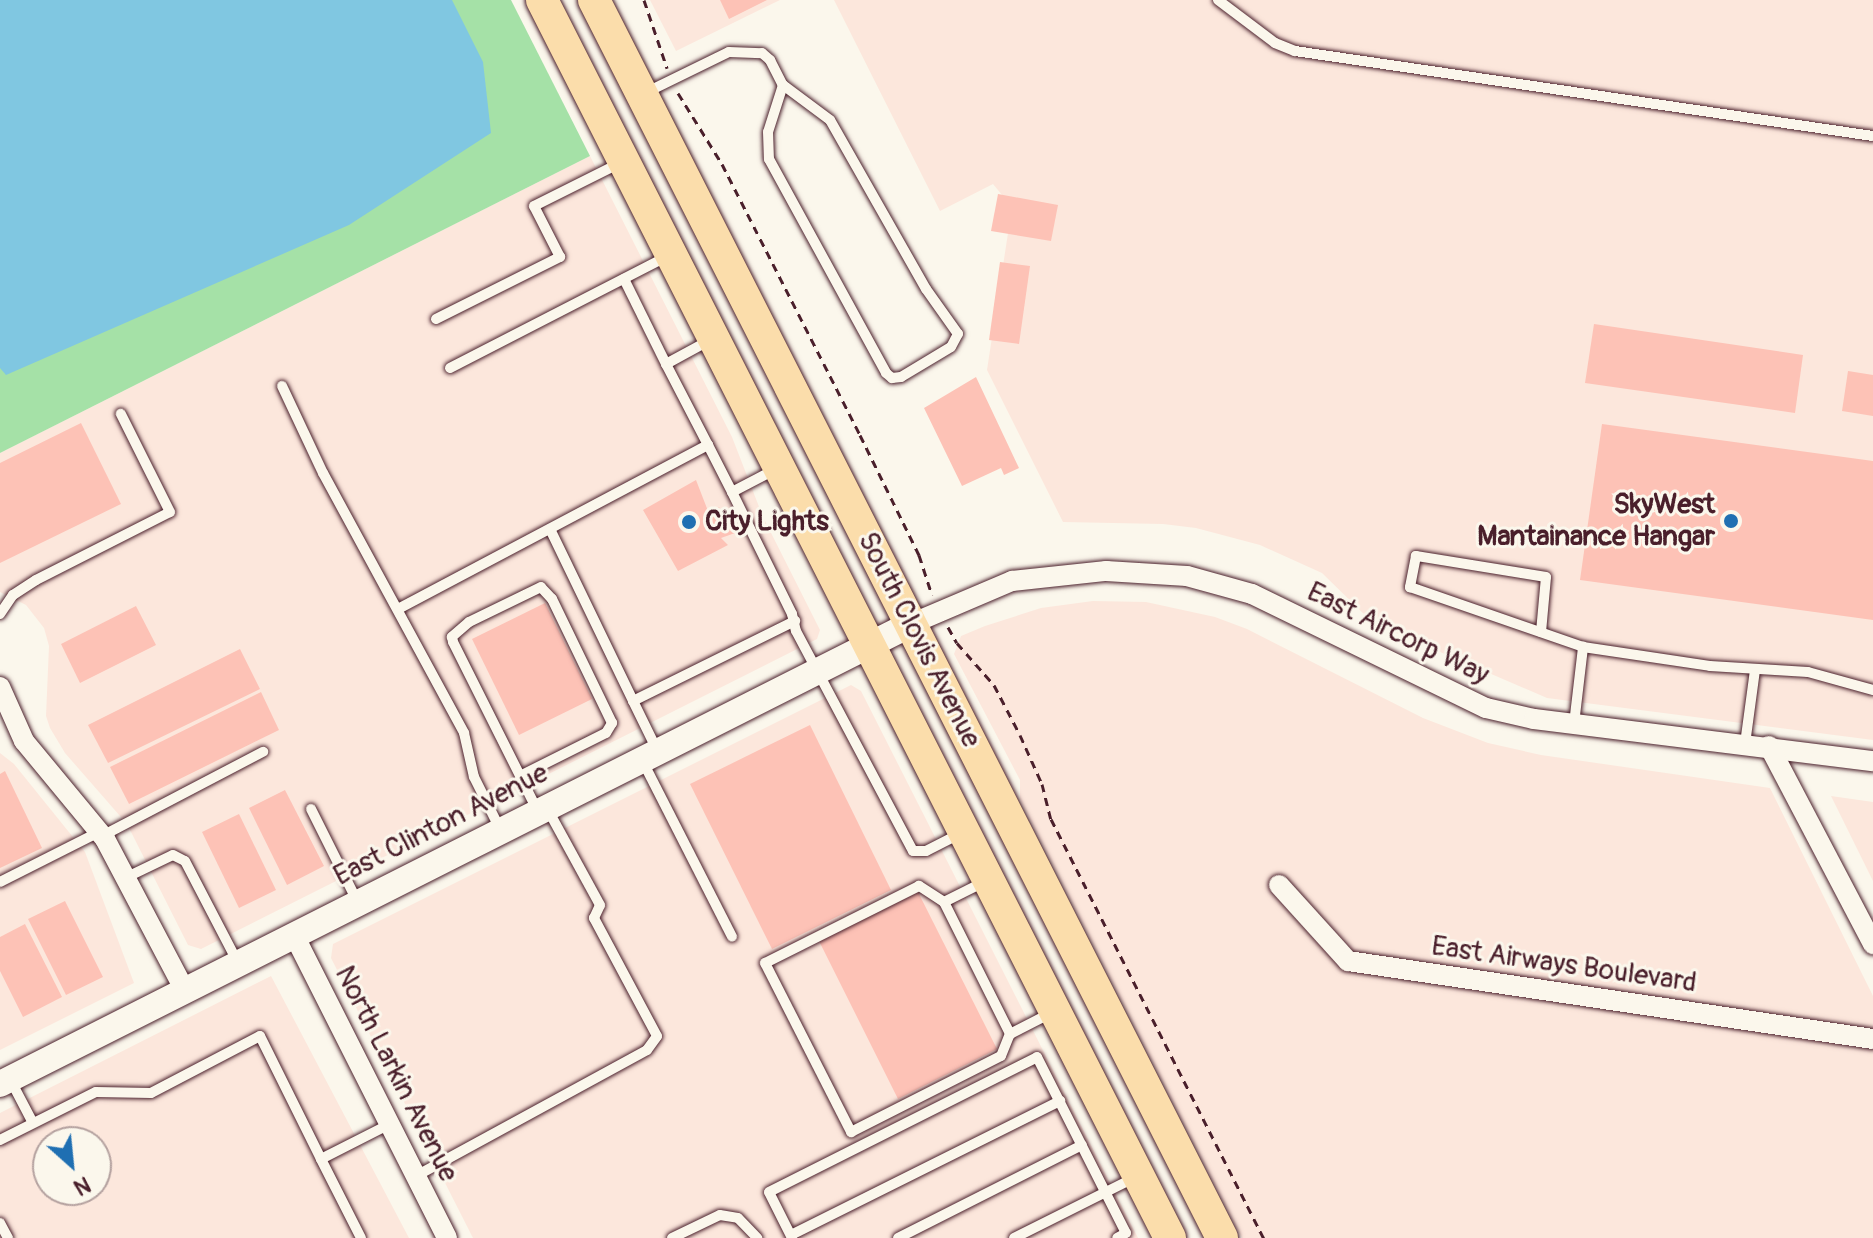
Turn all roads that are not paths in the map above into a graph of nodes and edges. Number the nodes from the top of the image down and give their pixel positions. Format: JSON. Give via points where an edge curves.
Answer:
{"nodes":[{"id":1,"x":542,"y":0,"type":"edge"},
{"id":2,"x":594,"y":0,"type":"edge"},
{"id":3,"x":1218,"y":0,"type":"edge"},
{"id":4,"x":783,"y":85,"type":"junction"},
{"id":5,"x":642,"y":94,"type":"junction"},
{"id":6,"x":600,"y":115,"type":"junction"},
{"id":7,"x":1873,"y":136,"type":"edge"},
{"id":8,"x":624,"y":161,"type":"junction"},
{"id":9,"x":671,"y":255,"type":"junction"},
{"id":10,"x":624,"y":279,"type":"junction"},
{"id":11,"x":436,"y":319,"type":"dead end"},
{"id":12,"x":714,"y":339,"type":"junction"},
{"id":13,"x":666,"y":364,"type":"junction"},
{"id":14,"x":450,"y":368,"type":"dead end"},
{"id":15,"x":282,"y":386,"type":"dead end"},
{"id":16,"x":121,"y":414,"type":"dead end"},
{"id":17,"x":708,"y":445,"type":"junction"},
{"id":18,"x":779,"y":467,"type":"junction"},
{"id":19,"x":732,"y":492,"type":"junction"},
{"id":20,"x":550,"y":529,"type":"junction"},
{"id":21,"x":398,"y":609,"type":"junction"},
{"id":22,"x":0,"y":614,"type":"edge"},
{"id":23,"x":795,"y":621,"type":"junction"},
{"id":24,"x":911,"y":624,"type":"junction"},
{"id":25,"x":1541,"y":632,"type":"junction"},
{"id":26,"x":870,"y":645,"type":"junction"},
{"id":27,"x":1583,"y":647,"type":"junction"},
{"id":28,"x":1755,"y":670,"type":"junction"},
{"id":29,"x":817,"y":672,"type":"junction"},
{"id":30,"x":0,"y":687,"type":"edge"},
{"id":31,"x":1873,"y":690,"type":"edge"},
{"id":32,"x":633,"y":701,"type":"junction"},
{"id":33,"x":1574,"y":724,"type":"junction"},
{"id":34,"x":1745,"y":744,"type":"junction"},
{"id":35,"x":1769,"y":746,"type":"junction"},
{"id":36,"x":263,"y":752,"type":"dead end"},
{"id":37,"x":650,"y":756,"type":"junction"},
{"id":38,"x":1873,"y":761,"type":"edge"},
{"id":39,"x":520,"y":776,"type":"junction"},
{"id":40,"x":311,"y":809,"type":"dead end"},
{"id":41,"x":542,"y":810,"type":"junction"},
{"id":42,"x":501,"y":830,"type":"junction"},
{"id":43,"x":964,"y":832,"type":"junction"},
{"id":44,"x":101,"y":834,"type":"junction"},
{"id":45,"x":125,"y":878,"type":"junction"},
{"id":46,"x":988,"y":880,"type":"junction"},
{"id":47,"x":0,"y":882,"type":"edge"},
{"id":48,"x":1279,"y":885,"type":"dead end"},
{"id":49,"x":358,"y":902,"type":"junction"},
{"id":50,"x":944,"y":902,"type":"junction"},
{"id":51,"x":294,"y":935,"type":"junction"},
{"id":52,"x":732,"y":937,"type":"dead end"},
{"id":53,"x":1873,"y":944,"type":"edge"},
{"id":54,"x":238,"y":963,"type":"junction"},
{"id":55,"x":184,"y":989,"type":"junction"},
{"id":56,"x":1055,"y":1011,"type":"junction"},
{"id":57,"x":1010,"y":1034,"type":"junction"},
{"id":58,"x":1873,"y":1039,"type":"edge"},
{"id":59,"x":5,"y":1082,"type":"edge"},
{"id":60,"x":1060,"y":1101,"type":"junction"},
{"id":61,"x":33,"y":1123,"type":"junction"},
{"id":62,"x":390,"y":1124,"type":"junction"},
{"id":63,"x":0,"y":1140,"type":"edge"},
{"id":64,"x":1082,"y":1145,"type":"junction"},
{"id":65,"x":321,"y":1159,"type":"junction"},
{"id":66,"x":416,"y":1176,"type":"junction"},
{"id":67,"x":1138,"y":1176,"type":"junction"},
{"id":68,"x":1106,"y":1192,"type":"junction"},
{"id":69,"x":0,"y":1223,"type":"edge"},
{"id":70,"x":792,"y":1237,"type":"edge"},
{"id":71,"x":8,"y":1238,"type":"edge"},
{"id":72,"x":361,"y":1238,"type":"edge"},
{"id":73,"x":447,"y":1238,"type":"edge"},
{"id":74,"x":672,"y":1238,"type":"edge"},
{"id":75,"x":757,"y":1238,"type":"edge"},
{"id":76,"x":898,"y":1238,"type":"edge"},
{"id":77,"x":1014,"y":1238,"type":"edge"},
{"id":78,"x":1117,"y":1238,"type":"edge"},
{"id":79,"x":1170,"y":1238,"type":"edge"},
{"id":80,"x":1222,"y":1238,"type":"edge"}],
"edges":[{"from":1,"to":6,"type":"main road","name":"South Clovis Avenue"},
{"from":2,"to":5,"type":"main road","name":"South Clovis Avenue"},
{"from":3,"to":7,"type":"lane","via":[[1275,43],[1295,51]]},
{"from":4,"to":4,"type":"lane","via":[[768,132],[769,159],[886,373],[901,377],[951,347],[958,334],[926,289],[830,120]]},
{"from":4,"to":5,"type":"lane","via":[[762,53],[729,52]]},
{"from":5,"to":6,"type":"main road"},
{"from":5,"to":24,"type":"main road","name":"South Clovis Avenue"},
{"from":6,"to":8,"type":"main road","name":"South Clovis Avenue"},
{"from":8,"to":9,"type":"main road","name":"South Clovis Avenue"},
{"from":8,"to":11,"type":"lane","via":[[534,206],[560,257]]},
{"from":9,"to":10,"type":"lane"},
{"from":9,"to":12,"type":"main road","name":"South Clovis Avenue"},
{"from":10,"to":13,"type":"lane"},
{"from":10,"to":14,"type":"lane"},
{"from":12,"to":13,"type":"lane"},
{"from":12,"to":18,"type":"main road","name":"South Clovis Avenue"},
{"from":13,"to":17,"type":"lane"},
{"from":15,"to":21,"type":"lane"},
{"from":16,"to":22,"type":"lane","via":[[170,512],[36,580],[13,595]]},
{"from":17,"to":19,"type":"lane"},
{"from":17,"to":20,"type":"lane"},
{"from":18,"to":19,"type":"lane"},
{"from":18,"to":26,"type":"main road","name":"South Clovis Avenue"},
{"from":19,"to":23,"type":"lane"},
{"from":20,"to":21,"type":"lane"},
{"from":20,"to":32,"type":"lane"},
{"from":21,"to":42,"type":"lane","via":[[464,733],[474,777]]},
{"from":23,"to":29,"type":"lane"},
{"from":23,"to":32,"type":"lane"},
{"from":24,"to":26,"type":"street","name":"East Clinton Avenue"},
{"from":24,"to":33,"type":"street","name":"East Aircorp Way","via":[[1012,581],[1106,571],[1187,576],[1252,594],[1486,708]]},
{"from":24,"to":80,"type":"main road","name":"South Clovis Avenue"},
{"from":25,"to":25,"type":"lane","via":[[1546,577],[1416,556],[1410,587]]},
{"from":25,"to":27,"type":"lane"},
{"from":26,"to":29,"type":"street","name":"East Clinton Avenue"},
{"from":26,"to":43,"type":"main road","name":"South Clovis Avenue"},
{"from":27,"to":28,"type":"lane"},
{"from":27,"to":33,"type":"lane"},
{"from":28,"to":31,"type":"lane","via":[[1808,672]]},
{"from":28,"to":34,"type":"lane"},
{"from":29,"to":37,"type":"street","name":"East Clinton Avenue"},
{"from":29,"to":43,"type":"lane","via":[[913,851],[926,851]]},
{"from":30,"to":44,"type":"street","via":[[24,741]]},
{"from":32,"to":37,"type":"lane"},
{"from":33,"to":34,"type":"street","name":"East Aircorp Way"},
{"from":34,"to":35,"type":"street","name":"East Aircorp Way"},
{"from":35,"to":38,"type":"street","name":"East Aircorp Way"},
{"from":35,"to":53,"type":"street"},
{"from":36,"to":44,"type":"lane"},
{"from":37,"to":41,"type":"street","name":"East Clinton Avenue"},
{"from":37,"to":52,"type":"lane"},
{"from":39,"to":39,"type":"lane","via":[[452,637],[469,622],[541,587],[552,599],[612,723],[606,733]]},
{"from":39,"to":41,"type":"lane"},
{"from":40,"to":49,"type":"lane"},
{"from":41,"to":42,"type":"street","name":"East Clinton Avenue"},
{"from":41,"to":66,"type":"lane","via":[[600,905],[594,918],[657,1036],[647,1050]]},
{"from":42,"to":49,"type":"street","name":"East Clinton Avenue"},
{"from":43,"to":46,"type":"main road","name":"South Clovis Avenue"},
{"from":44,"to":45,"type":"street"},
{"from":44,"to":47,"type":"lane"},
{"from":45,"to":54,"type":"lane","via":[[173,855],[185,861]]},
{"from":45,"to":55,"type":"street"},
{"from":46,"to":50,"type":"lane"},
{"from":46,"to":56,"type":"main road","name":"South Clovis Avenue"},
{"from":48,"to":58,"type":"street","name":"East Airways Boulevard","via":[[1348,961]]},
{"from":49,"to":51,"type":"street","name":"East Clinton Avenue"},
{"from":50,"to":57,"type":"lane"},
{"from":50,"to":57,"type":"lane","via":[[919,886],[765,963],[851,1132],[1001,1056]]},
{"from":51,"to":54,"type":"street","name":"East Clinton Avenue"},
{"from":51,"to":62,"type":"street","name":"North Larkin Avenue"},
{"from":54,"to":55,"type":"street","name":"East Clinton Avenue"},
{"from":55,"to":59,"type":"street","name":"East Clinton Avenue"},
{"from":56,"to":57,"type":"lane"},
{"from":56,"to":67,"type":"main road","name":"South Clovis Avenue"},
{"from":59,"to":61,"type":"lane"},
{"from":60,"to":64,"type":"lane"},
{"from":60,"to":70,"type":"lane"},
{"from":60,"to":70,"type":"lane","via":[[1037,1057],[769,1192]]},
{"from":61,"to":63,"type":"lane"},
{"from":61,"to":65,"type":"lane","via":[[96,1092],[151,1093],[260,1036]]},
{"from":62,"to":65,"type":"lane"},
{"from":62,"to":66,"type":"street","name":"North Larkin Avenue"},
{"from":64,"to":68,"type":"lane"},
{"from":64,"to":76,"type":"lane"},
{"from":65,"to":72,"type":"lane"},
{"from":66,"to":73,"type":"street","name":"North Larkin Avenue"},
{"from":67,"to":68,"type":"lane"},
{"from":67,"to":79,"type":"main road","name":"South Clovis Avenue"},
{"from":68,"to":77,"type":"lane"},
{"from":68,"to":78,"type":"lane","via":[[1126,1233]]},
{"from":69,"to":71,"type":"lane"},
{"from":74,"to":75,"type":"lane","via":[[720,1215],[738,1218]]}]}
